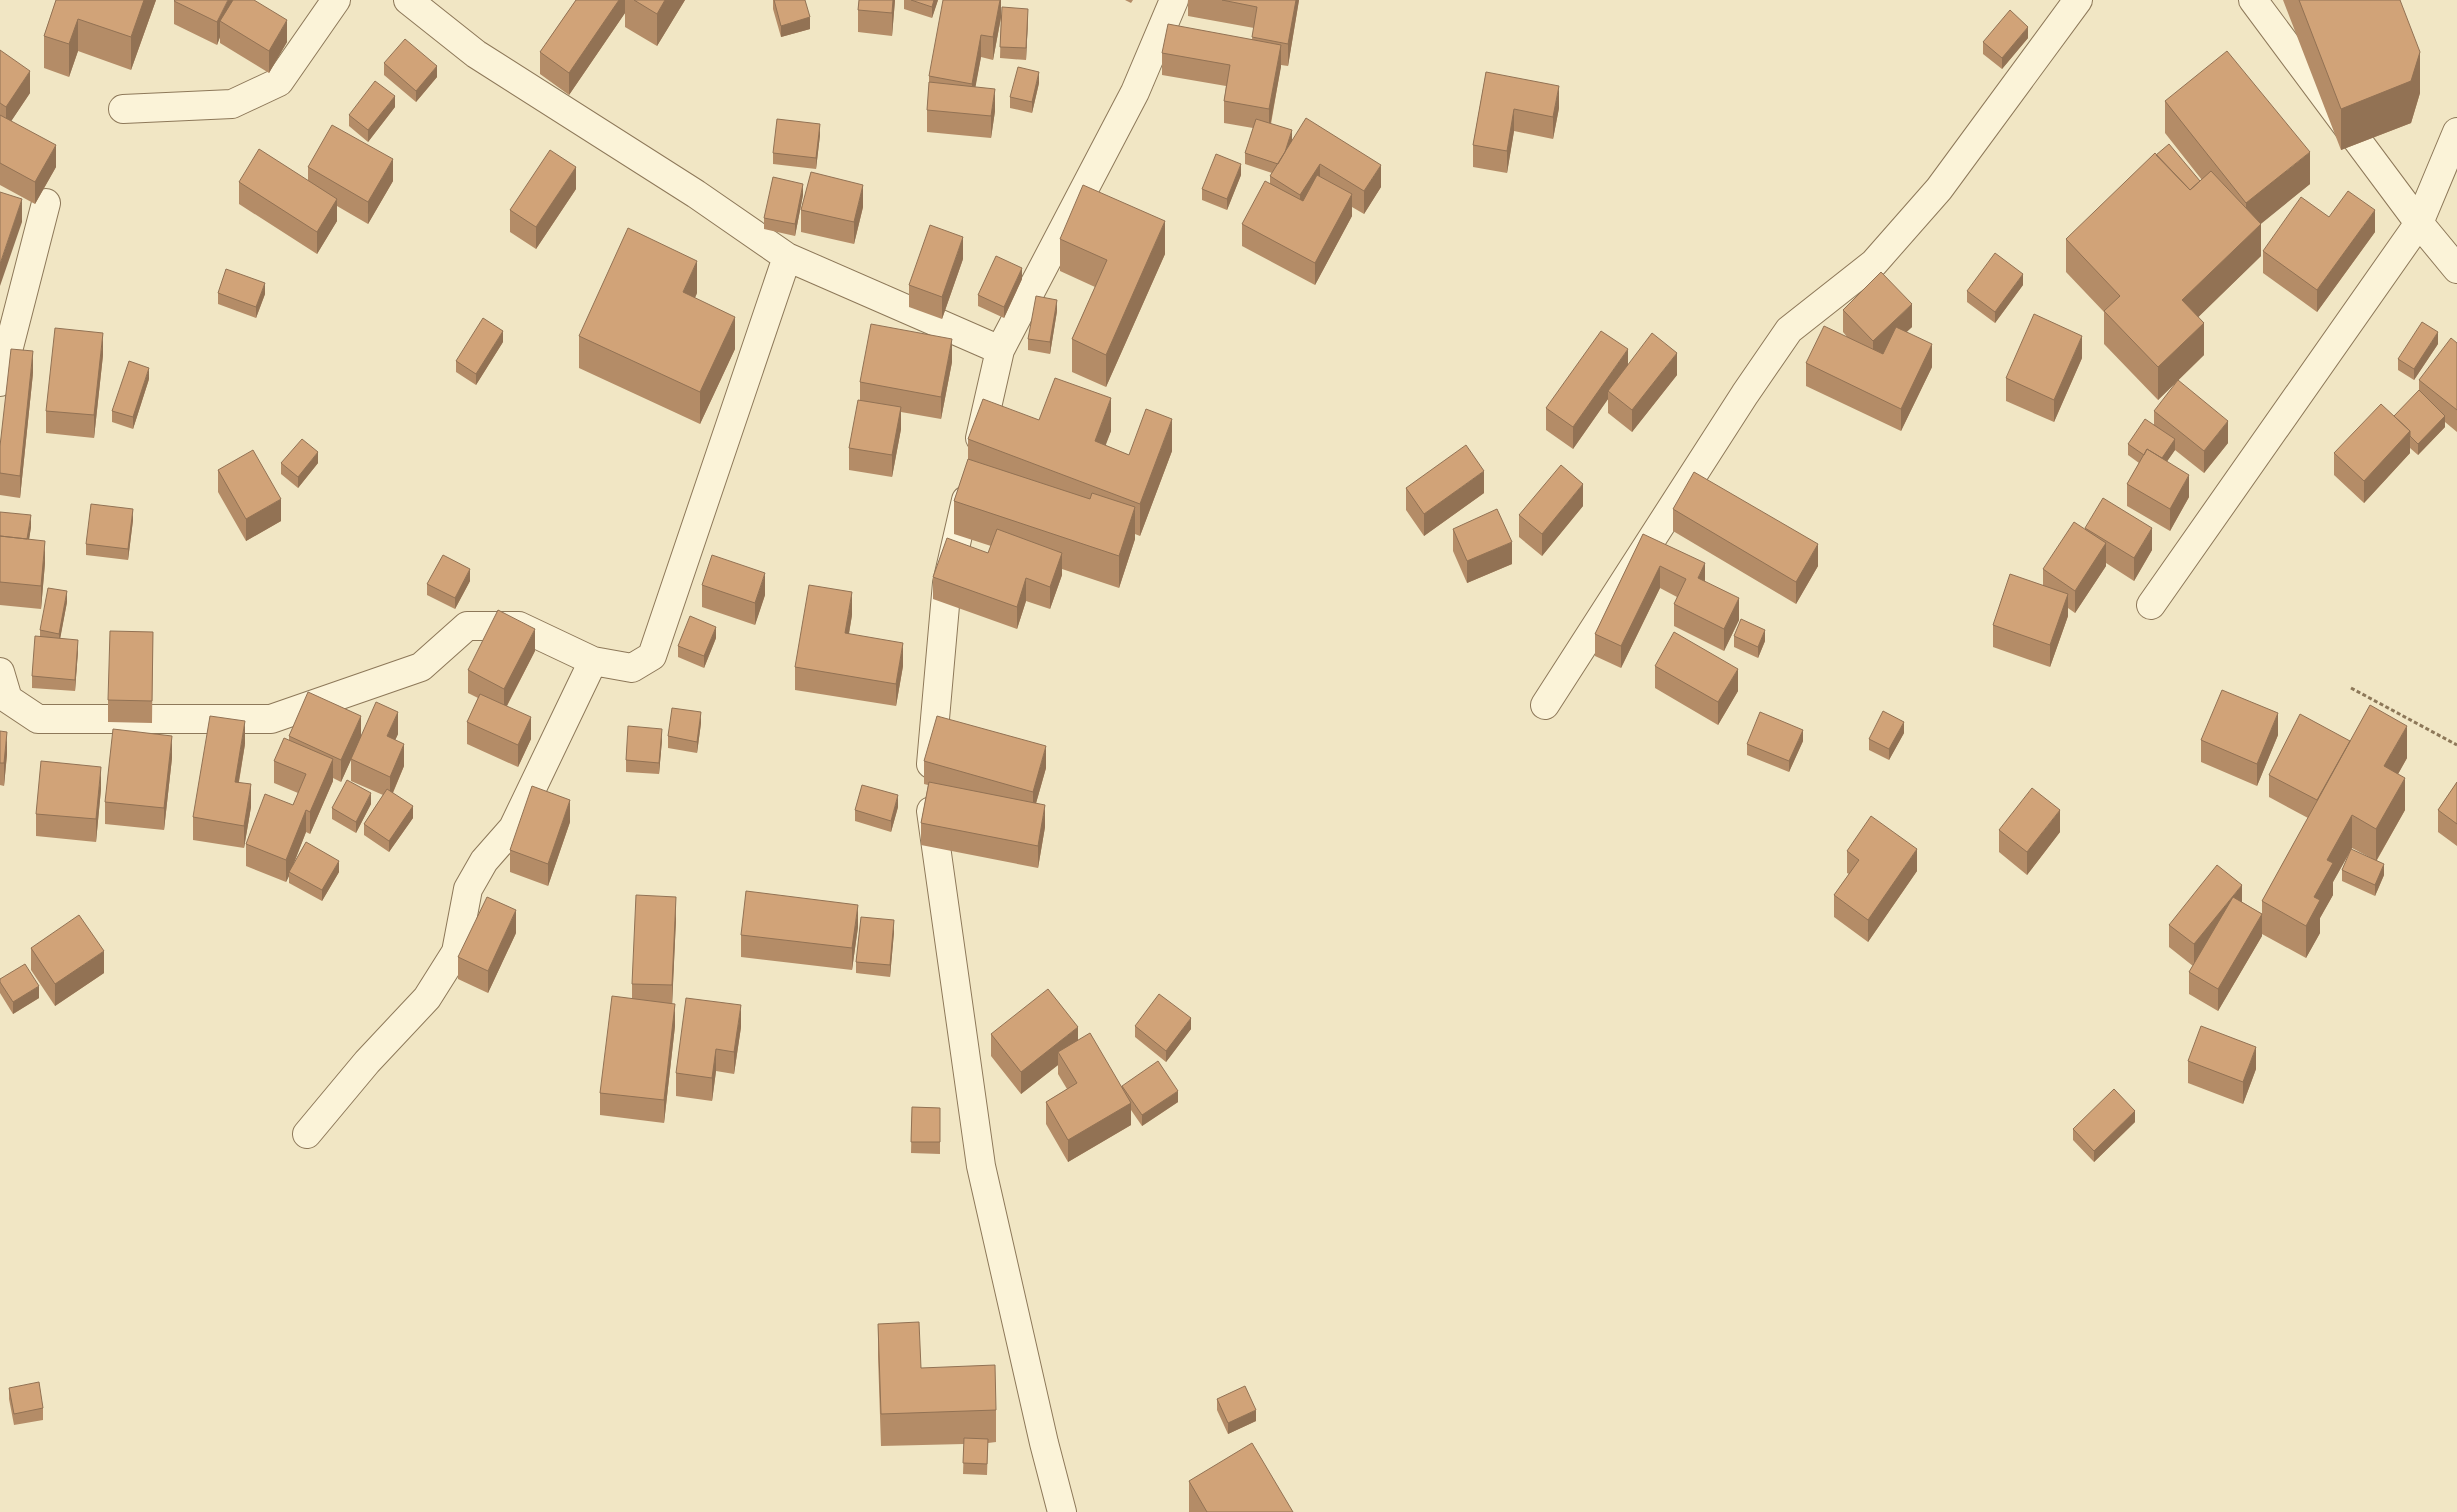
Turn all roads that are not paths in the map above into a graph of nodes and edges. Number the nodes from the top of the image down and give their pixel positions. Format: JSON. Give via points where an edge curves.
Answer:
{"nodes":[{"id":1,"x":336,"y":0,"type":"edge"},
{"id":2,"x":408,"y":0,"type":"edge"},
{"id":3,"x":1174,"y":0,"type":"edge"},
{"id":4,"x":2078,"y":0,"type":"edge"},
{"id":5,"x":2253,"y":0,"type":"edge"},
{"id":6,"x":124,"y":109,"type":"dead end"},
{"id":7,"x":2457,"y":132,"type":"edge"},
{"id":8,"x":46,"y":203,"type":"dead end"},
{"id":9,"x":2419,"y":223,"type":"junction"},
{"id":10,"x":787,"y":257,"type":"junction"},
{"id":11,"x":2457,"y":269,"type":"edge"},
{"id":12,"x":1000,"y":350,"type":"junction"},
{"id":13,"x":0,"y":382,"type":"edge"},
{"id":14,"x":2151,"y":605,"type":"dead end"},
{"id":15,"x":593,"y":661,"type":"junction"},
{"id":16,"x":0,"y":672,"type":"edge"},
{"id":17,"x":1545,"y":705,"type":"dead end"},
{"id":18,"x":307,"y":1134,"type":"dead end"},
{"id":19,"x":1062,"y":1512,"type":"edge"}],
"edges":[{"from":1,"to":6,"type":"street","via":[[279,82],[232,104]]},
{"from":2,"to":10,"type":"street","via":[[476,54],[696,194]]},
{"from":3,"to":12,"type":"street","via":[[1136,92]]},
{"from":4,"to":17,"type":"street","via":[[1939,189],[1874,263],[1789,330],[1739,402]]},
{"from":5,"to":9,"type":"street"},
{"from":7,"to":9,"type":"street"},
{"from":8,"to":13,"type":"street"},
{"from":9,"to":11,"type":"street"},
{"from":9,"to":14,"type":"street"},
{"from":10,"to":12,"type":"street"},
{"from":10,"to":15,"type":"street","via":[[652,656],[632,668]]},
{"from":12,"to":19,"type":"street","via":[[947,583],[928,797],[981,1166]]},
{"from":15,"to":16,"type":"street","via":[[519,626],[467,626],[421,667],[271,719],[38,719],[8,699]]},
{"from":15,"to":18,"type":"street","via":[[513,828],[484,861],[468,889],[456,952],[427,998],[367,1062]]}]}
